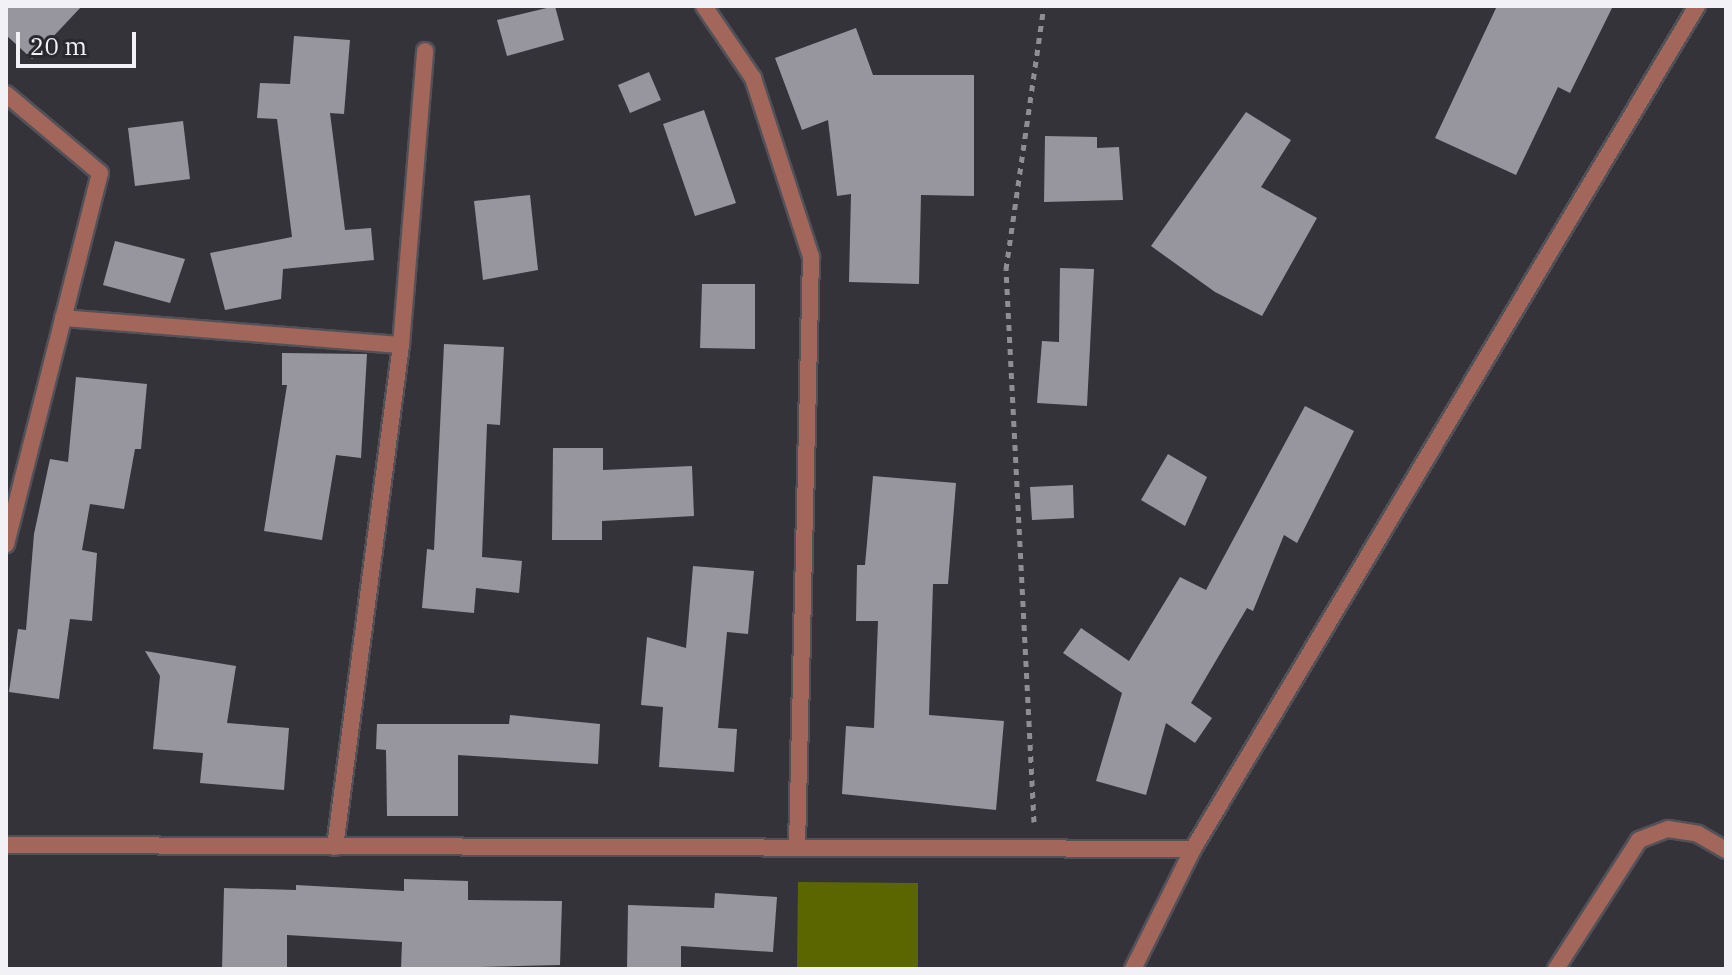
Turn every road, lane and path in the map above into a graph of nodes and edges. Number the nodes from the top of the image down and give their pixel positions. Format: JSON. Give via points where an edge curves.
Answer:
{"nodes":[{"id":1,"x":704,"y":6,"type":"edge"},
{"id":2,"x":1044,"y":6,"type":"edge"},
{"id":3,"x":1697,"y":6,"type":"edge"},
{"id":4,"x":425,"y":51,"type":"dead end"},
{"id":5,"x":6,"y":94,"type":"edge"},
{"id":6,"x":63,"y":318,"type":"junction"},
{"id":7,"x":401,"y":345,"type":"junction"},
{"id":8,"x":6,"y":544,"type":"edge"},
{"id":9,"x":6,"y":845,"type":"edge"},
{"id":10,"x":335,"y":847,"type":"junction"},
{"id":11,"x":797,"y":848,"type":"junction"},
{"id":12,"x":1036,"y":849,"type":"junction"},
{"id":13,"x":1193,"y":849,"type":"junction"},
{"id":14,"x":1726,"y":850,"type":"edge"},
{"id":15,"x":1133,"y":969,"type":"edge"},
{"id":16,"x":1556,"y":969,"type":"edge"}],
"edges":[{"from":1,"to":11,"type":"street","via":[[753,78],[811,257]]},
{"from":2,"to":12,"type":"path","via":[[1006,269]]},
{"from":3,"to":13,"type":"street"},
{"from":4,"to":7,"type":"street"},
{"from":5,"to":6,"type":"street","via":[[100,173]]},
{"from":6,"to":7,"type":"street"},
{"from":6,"to":8,"type":"street"},
{"from":7,"to":10,"type":"street"},
{"from":9,"to":10,"type":"street"},
{"from":10,"to":11,"type":"street"},
{"from":11,"to":12,"type":"street"},
{"from":12,"to":13,"type":"street"},
{"from":13,"to":15,"type":"street"},
{"from":14,"to":16,"type":"street","via":[[1698,834],[1668,829],[1639,840]]}]}
